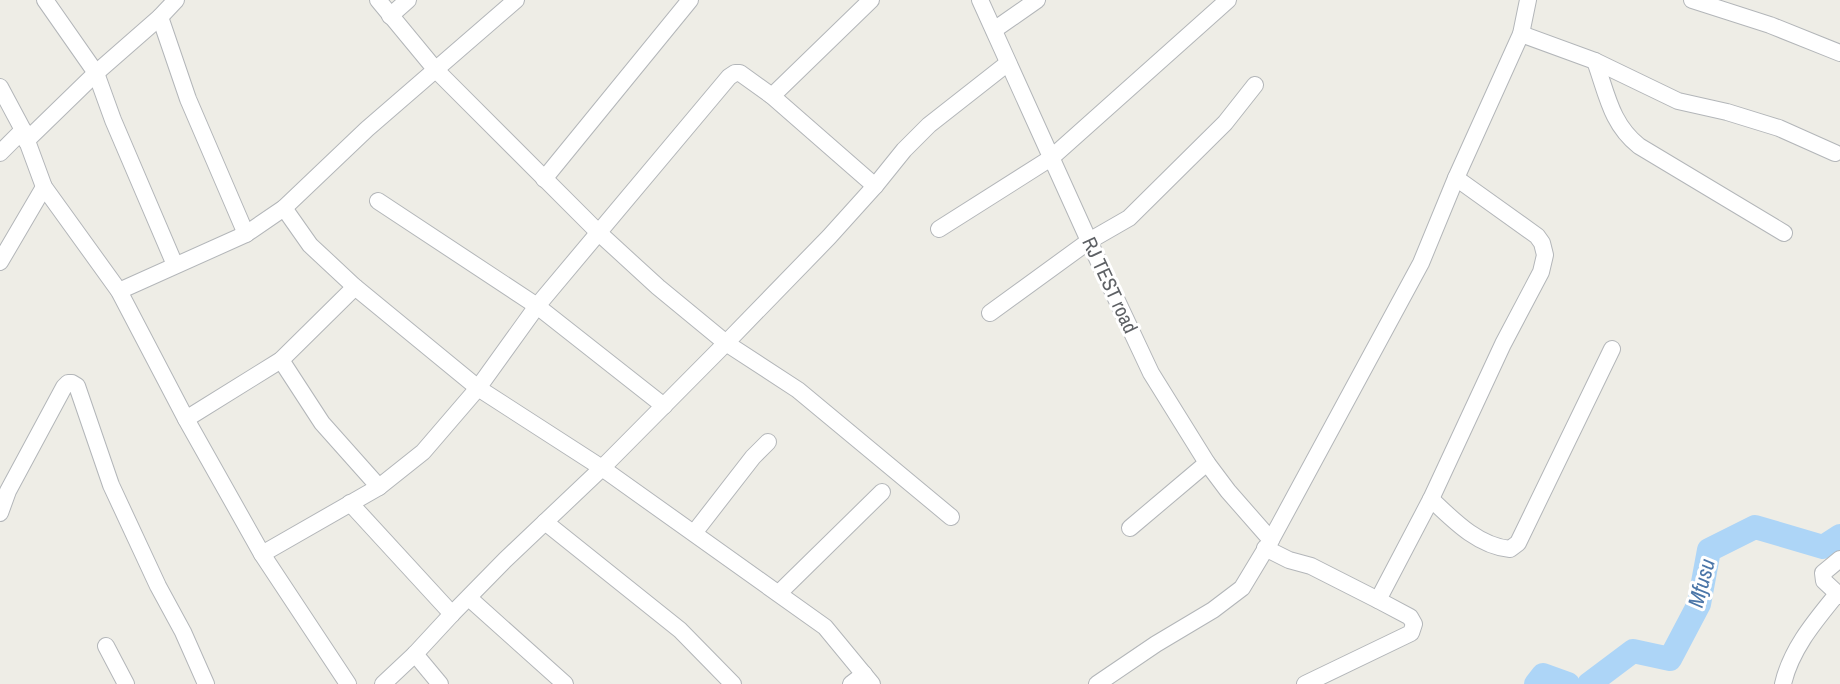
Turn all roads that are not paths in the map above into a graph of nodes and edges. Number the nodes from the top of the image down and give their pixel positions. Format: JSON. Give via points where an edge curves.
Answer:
{"nodes":[{"id":1,"x":45,"y":0,"type":"edge"},
{"id":2,"x":176,"y":0,"type":"edge"},
{"id":3,"x":378,"y":0,"type":"edge"},
{"id":4,"x":408,"y":0,"type":"edge"},
{"id":5,"x":516,"y":0,"type":"edge"},
{"id":6,"x":690,"y":0,"type":"edge"},
{"id":7,"x":871,"y":0,"type":"edge"},
{"id":8,"x":980,"y":0,"type":"edge"},
{"id":9,"x":1037,"y":0,"type":"edge"},
{"id":10,"x":1228,"y":0,"type":"edge"},
{"id":11,"x":1528,"y":0,"type":"edge"},
{"id":12,"x":1692,"y":0,"type":"edge"},
{"id":13,"x":390,"y":16,"type":"junction"},
{"id":14,"x":160,"y":17,"type":"junction"},
{"id":15,"x":994,"y":30,"type":"junction"},
{"id":16,"x":1521,"y":34,"type":"junction"},
{"id":17,"x":1840,"y":53,"type":"edge"},
{"id":18,"x":1595,"y":61,"type":"junction"},
{"id":19,"x":1008,"y":63,"type":"junction"},
{"id":20,"x":435,"y":69,"type":"junction"},
{"id":21,"x":96,"y":73,"type":"junction"},
{"id":22,"x":1255,"y":85,"type":"dead end"},
{"id":23,"x":0,"y":87,"type":"edge"},
{"id":24,"x":772,"y":96,"type":"junction"},
{"id":25,"x":25,"y":136,"type":"junction"},
{"id":26,"x":0,"y":153,"type":"edge"},
{"id":27,"x":1835,"y":153,"type":"dead end"},
{"id":28,"x":1051,"y":158,"type":"junction"},
{"id":29,"x":1456,"y":178,"type":"junction"},
{"id":30,"x":544,"y":179,"type":"junction"},
{"id":31,"x":875,"y":186,"type":"junction"},
{"id":32,"x":44,"y":187,"type":"junction"},
{"id":33,"x":378,"y":201,"type":"dead end"},
{"id":34,"x":284,"y":208,"type":"junction"},
{"id":35,"x":939,"y":229,"type":"dead end"},
{"id":36,"x":599,"y":233,"type":"junction"},
{"id":37,"x":1784,"y":233,"type":"dead end"},
{"id":38,"x":246,"y":234,"type":"junction"},
{"id":39,"x":1089,"y":241,"type":"junction"},
{"id":40,"x":0,"y":262,"type":"edge"},
{"id":41,"x":175,"y":265,"type":"junction"},
{"id":42,"x":355,"y":287,"type":"junction"},
{"id":43,"x":119,"y":291,"type":"junction"},
{"id":44,"x":537,"y":306,"type":"junction"},
{"id":45,"x":990,"y":313,"type":"dead end"},
{"id":46,"x":726,"y":343,"type":"junction"},
{"id":47,"x":1612,"y":349,"type":"dead end"},
{"id":48,"x":281,"y":360,"type":"junction"},
{"id":49,"x":478,"y":388,"type":"junction"},
{"id":50,"x":664,"y":406,"type":"junction"},
{"id":51,"x":186,"y":419,"type":"junction"},
{"id":52,"x":768,"y":442,"type":"dead end"},
{"id":53,"x":1207,"y":463,"type":"junction"},
{"id":54,"x":602,"y":468,"type":"junction"},
{"id":55,"x":379,"y":487,"type":"junction"},
{"id":56,"x":882,"y":492,"type":"dead end"},
{"id":57,"x":1431,"y":499,"type":"junction"},
{"id":58,"x":350,"y":503,"type":"junction"},
{"id":59,"x":0,"y":513,"type":"edge"},
{"id":60,"x":951,"y":517,"type":"dead end"},
{"id":61,"x":545,"y":522,"type":"junction"},
{"id":62,"x":1130,"y":528,"type":"dead end"},
{"id":63,"x":694,"y":533,"type":"junction"},
{"id":64,"x":1268,"y":544,"type":"junction"},
{"id":65,"x":262,"y":554,"type":"junction"},
{"id":66,"x":1840,"y":559,"type":"edge"},
{"id":67,"x":779,"y":593,"type":"junction"},
{"id":68,"x":1839,"y":595,"type":"edge"},
{"id":69,"x":469,"y":598,"type":"junction"},
{"id":70,"x":1378,"y":600,"type":"junction"},
{"id":71,"x":452,"y":614,"type":"junction"},
{"id":72,"x":106,"y":646,"type":"dead end"},
{"id":73,"x":415,"y":654,"type":"junction"},
{"id":74,"x":862,"y":681,"type":"edge"},
{"id":75,"x":1106,"y":682,"type":"edge"},
{"id":76,"x":126,"y":684,"type":"edge"},
{"id":77,"x":206,"y":684,"type":"edge"},
{"id":78,"x":348,"y":684,"type":"edge"},
{"id":79,"x":383,"y":684,"type":"edge"},
{"id":80,"x":440,"y":684,"type":"edge"},
{"id":81,"x":565,"y":684,"type":"edge"},
{"id":82,"x":733,"y":684,"type":"edge"},
{"id":83,"x":1305,"y":684,"type":"edge"},
{"id":84,"x":1783,"y":684,"type":"edge"}],
"edges":[{"from":1,"to":21,"type":"street"},
{"from":2,"to":14,"type":"street"},
{"from":3,"to":13,"type":"street"},
{"from":4,"to":13,"type":"street"},
{"from":5,"to":20,"type":"street"},
{"from":6,"to":30,"type":"street"},
{"from":7,"to":24,"type":"street"},
{"from":8,"to":15,"type":"street","name":"RJ TEST road"},
{"from":9,"to":15,"type":"street"},
{"from":10,"to":28,"type":"street"},
{"from":11,"to":16,"type":"street"},
{"from":12,"to":17,"type":"street"},
{"from":13,"to":20,"type":"street"},
{"from":14,"to":21,"type":"street"},
{"from":14,"to":38,"type":"street","via":[[188,99]]},
{"from":15,"to":19,"type":"street","name":"RJ TEST road"},
{"from":16,"to":18,"type":"street"},
{"from":16,"to":29,"type":"street"},
{"from":18,"to":27,"type":"street","via":[[1678,101],[1779,128]]},
{"from":18,"to":37,"type":"street","via":[[1617,123],[1627,136]]},
{"from":19,"to":28,"type":"street","name":"RJ TEST road"},
{"from":19,"to":31,"type":"street","via":[[929,125]]},
{"from":20,"to":30,"type":"street"},
{"from":20,"to":34,"type":"street"},
{"from":21,"to":25,"type":"street"},
{"from":21,"to":41,"type":"street"},
{"from":22,"to":39,"type":"street","via":[[1225,123],[1129,218]]},
{"from":23,"to":25,"type":"street"},
{"from":24,"to":31,"type":"street"},
{"from":24,"to":36,"type":"street","via":[[740,73],[729,77]]},
{"from":25,"to":26,"type":"street"},
{"from":25,"to":32,"type":"street"},
{"from":28,"to":35,"type":"street"},
{"from":28,"to":39,"type":"street","name":"RJ TEST road"},
{"from":29,"to":57,"type":"street","via":[[1537,236],[1545,255]]},
{"from":29,"to":64,"type":"street","via":[[1409,287]]},
{"from":30,"to":36,"type":"street"},
{"from":31,"to":46,"type":"street"},
{"from":32,"to":40,"type":"street"},
{"from":32,"to":43,"type":"street"},
{"from":33,"to":44,"type":"street"},
{"from":34,"to":38,"type":"street"},
{"from":34,"to":42,"type":"street","via":[[310,245]]},
{"from":36,"to":44,"type":"street"},
{"from":36,"to":46,"type":"street"},
{"from":38,"to":41,"type":"street"},
{"from":39,"to":45,"type":"street"},
{"from":39,"to":53,"type":"street","name":"RJ TEST road","via":[[1151,373]]},
{"from":41,"to":43,"type":"street"},
{"from":42,"to":48,"type":"street"},
{"from":42,"to":49,"type":"street"},
{"from":43,"to":51,"type":"street"},
{"from":44,"to":49,"type":"street"},
{"from":44,"to":50,"type":"street"},
{"from":46,"to":50,"type":"street"},
{"from":46,"to":60,"type":"street","via":[[798,390]]},
{"from":47,"to":57,"type":"street","via":[[1518,543],[1500,548],[1462,529]]},
{"from":48,"to":51,"type":"street"},
{"from":48,"to":55,"type":"street","via":[[322,423]]},
{"from":49,"to":54,"type":"street"},
{"from":49,"to":55,"type":"street","via":[[423,452]]},
{"from":50,"to":54,"type":"street"},
{"from":51,"to":65,"type":"street"},
{"from":52,"to":63,"type":"street"},
{"from":53,"to":62,"type":"street"},
{"from":53,"to":64,"type":"street","name":"RJ TEST road"},
{"from":54,"to":61,"type":"street"},
{"from":54,"to":63,"type":"street"},
{"from":55,"to":58,"type":"street"},
{"from":56,"to":67,"type":"street"},
{"from":57,"to":70,"type":"street"},
{"from":58,"to":65,"type":"street"},
{"from":58,"to":71,"type":"street"},
{"from":59,"to":77,"type":"street","via":[[64,387],[72,383],[111,485]]},
{"from":61,"to":69,"type":"street"},
{"from":61,"to":82,"type":"street","via":[[680,630]]},
{"from":63,"to":67,"type":"street"},
{"from":64,"to":70,"type":"street","via":[[1289,560]]},
{"from":64,"to":75,"type":"street","via":[[1242,588]]},
{"from":65,"to":78,"type":"street"},
{"from":66,"to":68,"type":"street","via":[[1823,573]]},
{"from":67,"to":74,"type":"street","via":[[825,627]]},
{"from":68,"to":84,"type":"street","via":[[1809,628]]},
{"from":69,"to":71,"type":"street"},
{"from":69,"to":81,"type":"street"},
{"from":70,"to":83,"type":"street","via":[[1410,617],[1411,633]]},
{"from":71,"to":73,"type":"street"},
{"from":72,"to":76,"type":"street"},
{"from":73,"to":79,"type":"street"},
{"from":73,"to":80,"type":"street"}]}
